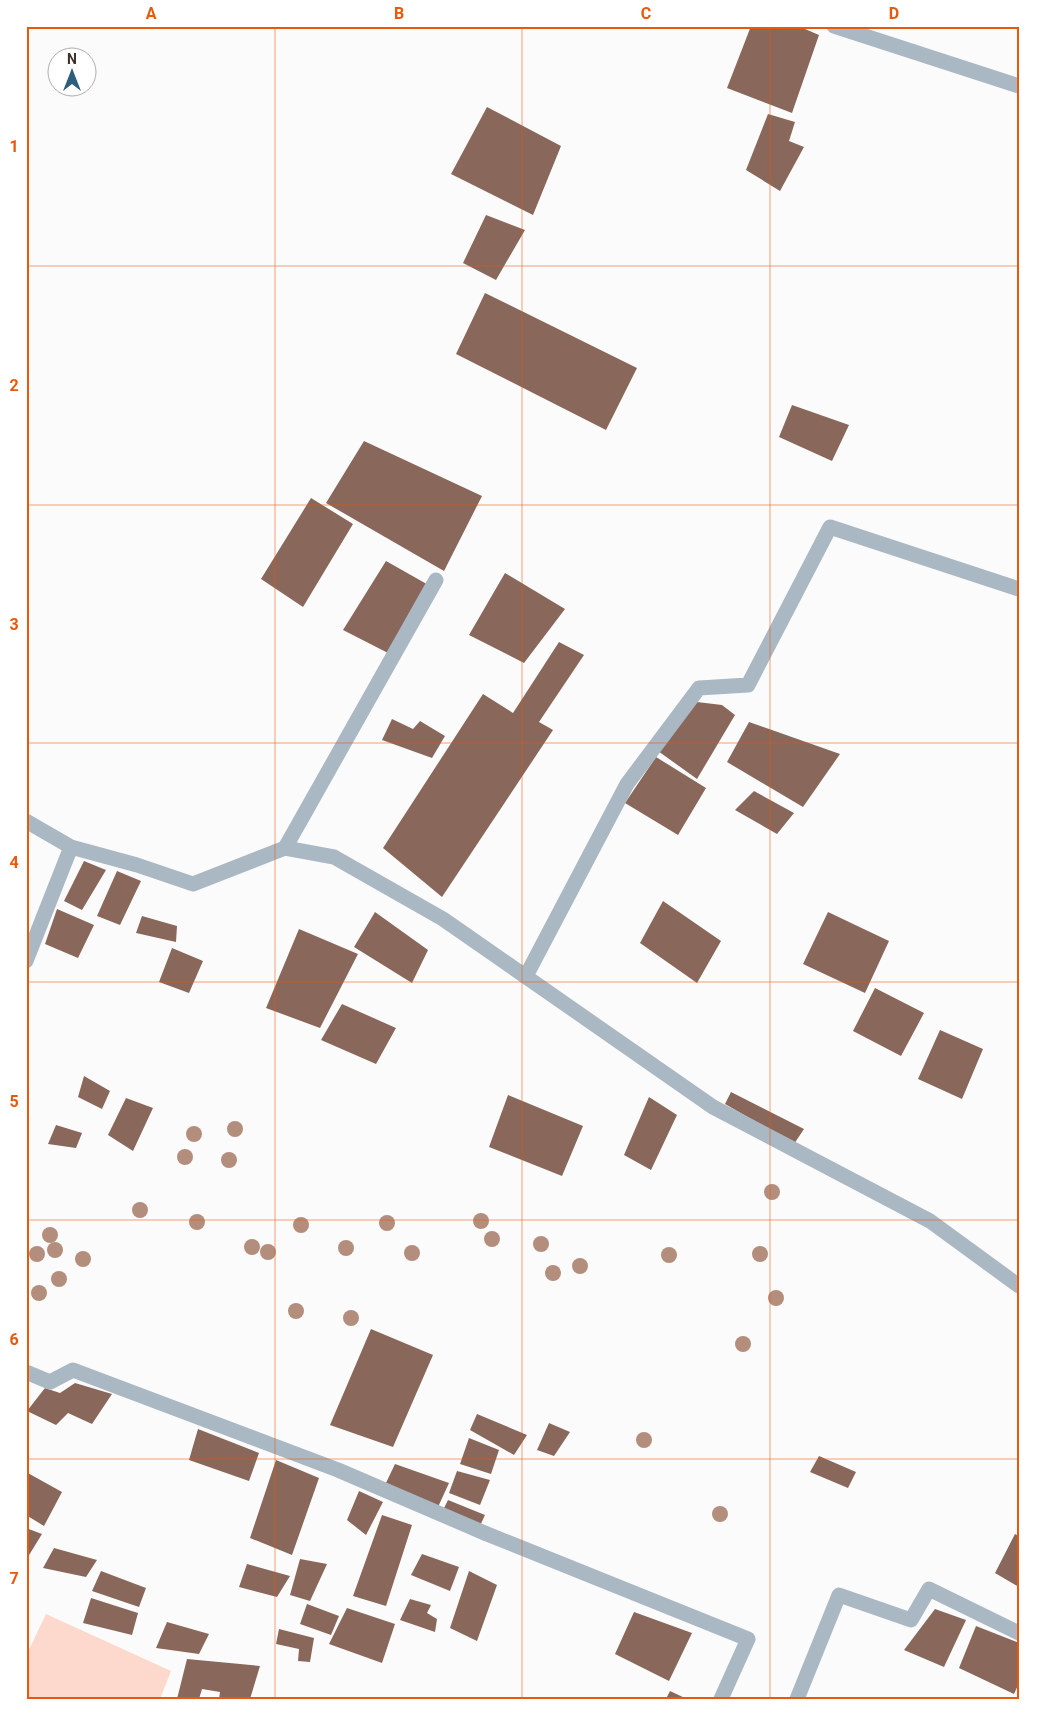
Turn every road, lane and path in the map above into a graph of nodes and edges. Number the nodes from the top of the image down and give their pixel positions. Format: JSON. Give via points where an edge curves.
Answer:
{"nodes":[{"id":1,"x":834,"y":26,"type":"edge"},
{"id":2,"x":1019,"y":86,"type":"edge"},
{"id":3,"x":436,"y":580,"type":"dead end"},
{"id":4,"x":1019,"y":589,"type":"edge"},
{"id":5,"x":26,"y":821,"type":"edge"},
{"id":6,"x":71,"y":847,"type":"junction"},
{"id":7,"x":285,"y":848,"type":"junction"},
{"id":8,"x":26,"y":961,"type":"edge"},
{"id":9,"x":526,"y":976,"type":"junction"},
{"id":10,"x":1019,"y":1286,"type":"edge"},
{"id":11,"x":26,"y":1372,"type":"edge"},
{"id":12,"x":1019,"y":1633,"type":"edge"},
{"id":13,"x":721,"y":1699,"type":"edge"},
{"id":14,"x":797,"y":1699,"type":"edge"}],
"edges":[{"from":1,"to":2,"type":"street"},
{"from":3,"to":7,"type":"street"},
{"from":4,"to":9,"type":"street","via":[[830,527],[748,685],[699,688],[627,784]]},
{"from":5,"to":6,"type":"street"},
{"from":6,"to":7,"type":"street","via":[[194,884]]},
{"from":6,"to":8,"type":"street"},
{"from":7,"to":9,"type":"street","via":[[334,857],[443,919]]},
{"from":9,"to":10,"type":"street","via":[[713,1107],[930,1221]]},
{"from":11,"to":13,"type":"street","via":[[50,1382],[73,1370],[82,1373],[338,1470],[748,1639]]},
{"from":12,"to":14,"type":"street","via":[[929,1589],[911,1620],[839,1595]]}]}
